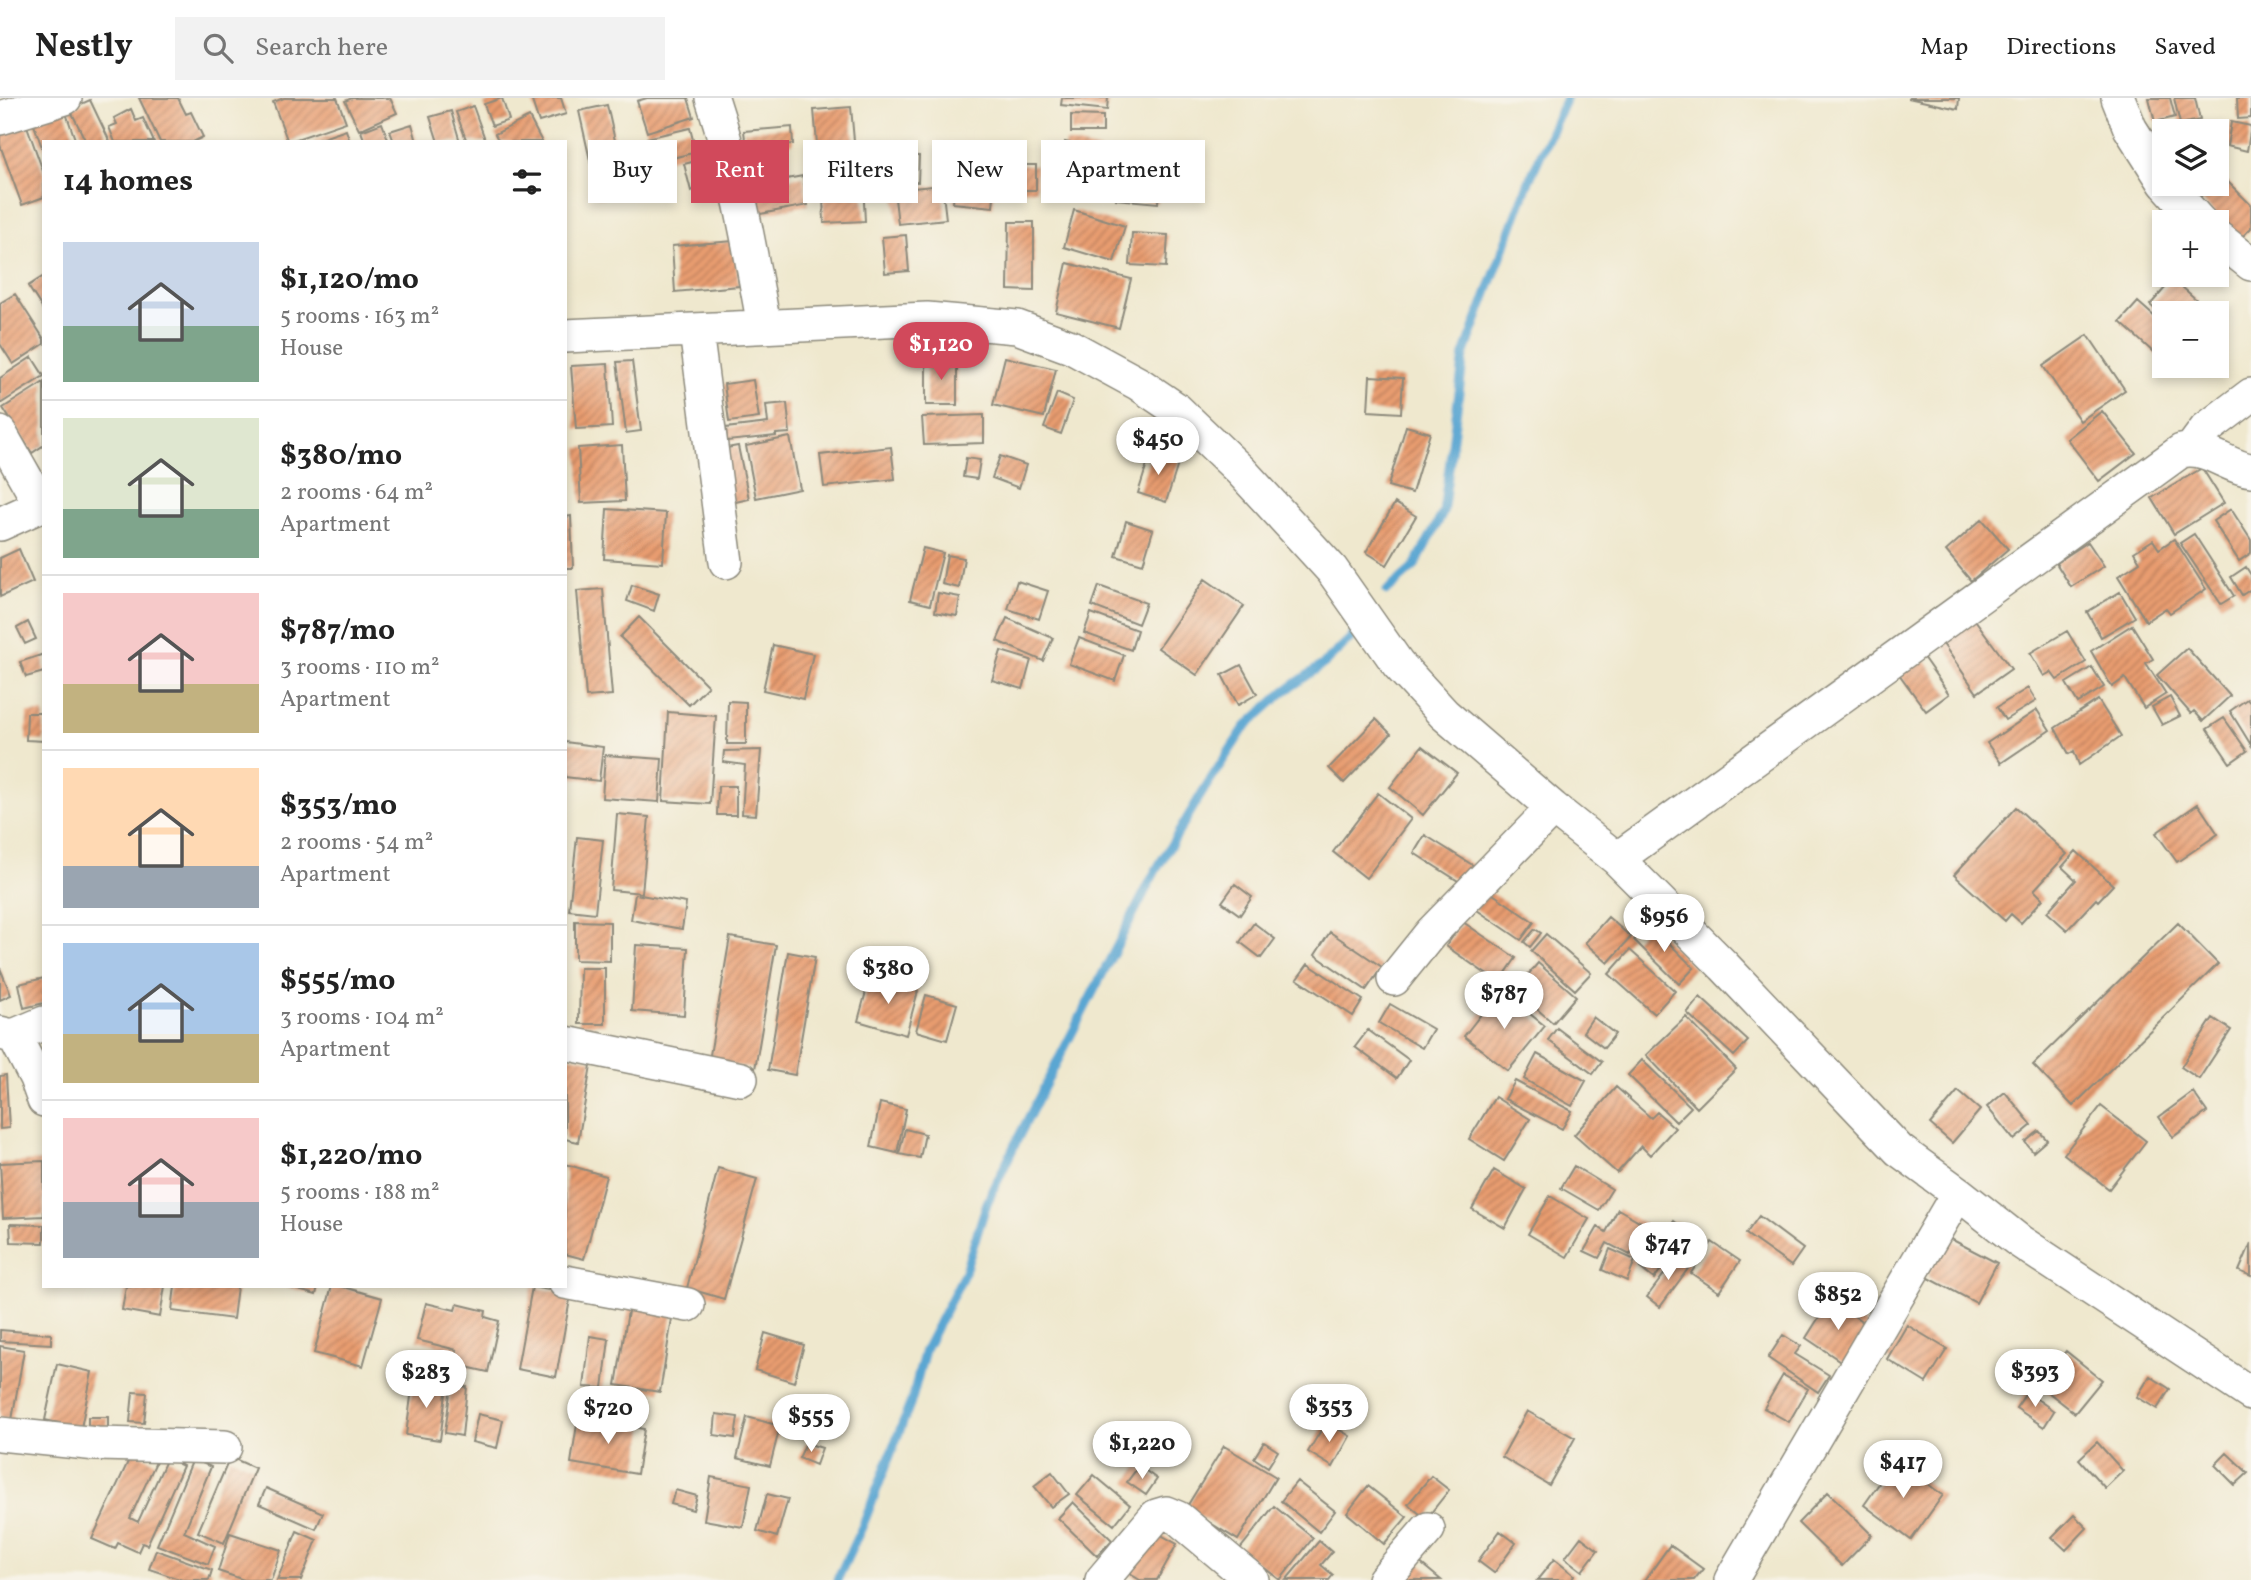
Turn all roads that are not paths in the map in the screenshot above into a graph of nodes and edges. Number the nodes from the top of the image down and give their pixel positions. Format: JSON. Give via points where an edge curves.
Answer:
{"nodes":[{"id":1,"x":65,"y":98,"type":"edge"},
{"id":2,"x":712,"y":98,"type":"edge"},
{"id":3,"x":2118,"y":98,"type":"edge"},
{"id":4,"x":0,"y":118,"type":"edge"},
{"id":5,"x":2152,"y":163,"type":"edge"},
{"id":6,"x":2177,"y":196,"type":"edge"},
{"id":7,"x":2189,"y":210,"type":"edge"},
{"id":8,"x":2229,"y":247,"type":"edge"},
{"id":9,"x":2251,"y":264,"type":"edge"},
{"id":10,"x":764,"y":326,"type":"junction"},
{"id":11,"x":696,"y":331,"type":"junction"},
{"id":12,"x":567,"y":336,"type":"edge"},
{"id":13,"x":2251,"y":395,"type":"edge"},
{"id":14,"x":0,"y":433,"type":"edge"},
{"id":15,"x":2192,"y":448,"type":"junction"},
{"id":16,"x":2251,"y":470,"type":"edge"},
{"id":17,"x":42,"y":505,"type":"edge"},
{"id":18,"x":0,"y":524,"type":"edge"},
{"id":19,"x":726,"y":562,"type":"dead end"},
{"id":20,"x":1553,"y":808,"type":"junction"},
{"id":21,"x":1617,"y":859,"type":"junction"},
{"id":22,"x":1394,"y":979,"type":"dead end"},
{"id":23,"x":42,"y":1024,"type":"edge"},
{"id":24,"x":6,"y":1035,"type":"edge"},
{"id":25,"x":567,"y":1043,"type":"edge"},
{"id":26,"x":741,"y":1079,"type":"dead end"},
{"id":27,"x":42,"y":1094,"type":"edge"},
{"id":28,"x":1958,"y":1193,"type":"junction"},
{"id":29,"x":567,"y":1282,"type":"edge"},
{"id":30,"x":688,"y":1305,"type":"dead end"},
{"id":31,"x":2251,"y":1394,"type":"edge"},
{"id":32,"x":0,"y":1434,"type":"edge"},
{"id":33,"x":225,"y":1447,"type":"dead end"},
{"id":34,"x":1428,"y":1529,"type":"dead end"},
{"id":35,"x":1101,"y":1580,"type":"edge"},
{"id":36,"x":1252,"y":1580,"type":"edge"},
{"id":37,"x":1384,"y":1580,"type":"edge"},
{"id":38,"x":1731,"y":1580,"type":"edge"}],
"edges":[{"from":1,"to":4,"type":"street"},
{"from":2,"to":10,"type":"street","via":[[743,209]]},
{"from":3,"to":5,"type":"street"},
{"from":6,"to":7,"type":"street"},
{"from":8,"to":9,"type":"street"},
{"from":10,"to":11,"type":"street"},
{"from":10,"to":20,"type":"street","via":[[927,318],[1017,327],[1071,347],[1139,384],[1176,409],[1250,481],[1332,570],[1398,664],[1444,714]]},
{"from":11,"to":12,"type":"street"},
{"from":11,"to":19,"type":"street"},
{"from":13,"to":15,"type":"street","via":[[2206,429]]},
{"from":14,"to":17,"type":"street"},
{"from":15,"to":16,"type":"street"},
{"from":15,"to":21,"type":"street","via":[[2181,451]]},
{"from":17,"to":18,"type":"street"},
{"from":20,"to":21,"type":"street"},
{"from":20,"to":22,"type":"street","via":[[1431,933]]},
{"from":21,"to":28,"type":"street","via":[[1899,1150]]},
{"from":23,"to":24,"type":"street"},
{"from":24,"to":27,"type":"street"},
{"from":25,"to":26,"type":"street"},
{"from":28,"to":31,"type":"street","via":[[2019,1241]]},
{"from":28,"to":38,"type":"street"},
{"from":29,"to":30,"type":"street"},
{"from":32,"to":33,"type":"street","via":[[97,1444]]},
{"from":34,"to":37,"type":"street"},
{"from":35,"to":36,"type":"street","via":[[1156,1516],[1166,1513]]}]}
